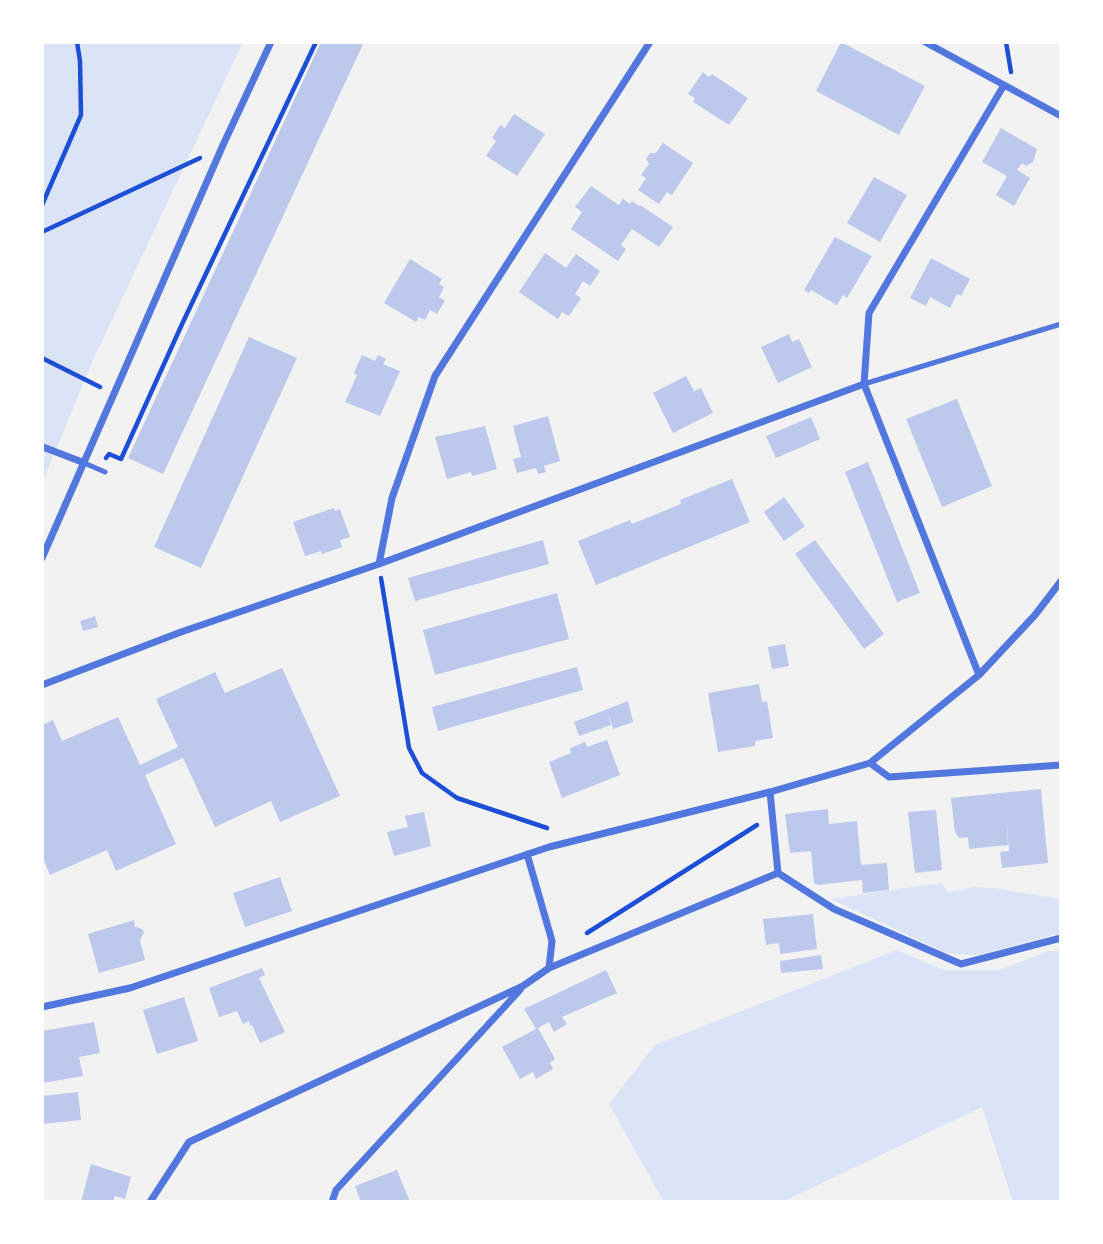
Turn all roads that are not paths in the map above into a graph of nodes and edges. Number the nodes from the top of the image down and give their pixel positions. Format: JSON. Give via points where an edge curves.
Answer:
{"nodes":[{"id":1,"x":271,"y":42,"type":"edge"},
{"id":2,"x":650,"y":42,"type":"edge"},
{"id":3,"x":925,"y":42,"type":"edge"},
{"id":4,"x":1003,"y":85,"type":"junction"},
{"id":5,"x":1061,"y":116,"type":"edge"},
{"id":6,"x":1061,"y":324,"type":"edge"},
{"id":7,"x":864,"y":384,"type":"junction"},
{"id":8,"x":42,"y":449,"type":"edge"},
{"id":9,"x":82,"y":462,"type":"junction"},
{"id":10,"x":102,"y":471,"type":"road end"},
{"id":11,"x":42,"y":558,"type":"edge"},
{"id":12,"x":379,"y":564,"type":"junction"},
{"id":13,"x":1061,"y":582,"type":"edge"},
{"id":14,"x":979,"y":676,"type":"junction"},
{"id":15,"x":42,"y":685,"type":"edge"},
{"id":16,"x":870,"y":763,"type":"junction"},
{"id":17,"x":1061,"y":765,"type":"edge"},
{"id":18,"x":770,"y":792,"type":"junction"},
{"id":19,"x":527,"y":854,"type":"junction"},
{"id":20,"x":778,"y":873,"type":"junction"},
{"id":21,"x":1061,"y":938,"type":"edge"},
{"id":22,"x":549,"y":968,"type":"junction"},
{"id":23,"x":523,"y":986,"type":"junction"},
{"id":24,"x":42,"y":1007,"type":"edge"},
{"id":25,"x":150,"y":1202,"type":"edge"},
{"id":26,"x":332,"y":1202,"type":"edge"}],
"edges":[{"from":1,"to":9,"type":"street"},
{"from":2,"to":12,"type":"street","via":[[435,376],[392,498]]},
{"from":3,"to":4,"type":"street"},
{"from":4,"to":5,"type":"street"},
{"from":4,"to":7,"type":"street","via":[[869,313]]},
{"from":6,"to":7,"type":"lane"},
{"from":7,"to":12,"type":"street"},
{"from":7,"to":14,"type":"street"},
{"from":8,"to":9,"type":"street"},
{"from":9,"to":10,"type":"lane"},
{"from":9,"to":11,"type":"street"},
{"from":12,"to":15,"type":"street"},
{"from":13,"to":14,"type":"street"},
{"from":14,"to":16,"type":"street"},
{"from":16,"to":17,"type":"street","via":[[889,778]]},
{"from":16,"to":18,"type":"street"},
{"from":18,"to":19,"type":"street"},
{"from":18,"to":20,"type":"street"},
{"from":19,"to":22,"type":"street","via":[[552,941]]},
{"from":19,"to":24,"type":"street","via":[[130,988]]},
{"from":20,"to":21,"type":"street","via":[[834,909],[961,964]]},
{"from":20,"to":22,"type":"street"},
{"from":22,"to":23,"type":"street"},
{"from":23,"to":25,"type":"street","via":[[189,1142]]},
{"from":23,"to":26,"type":"street","via":[[336,1190]]}]}
